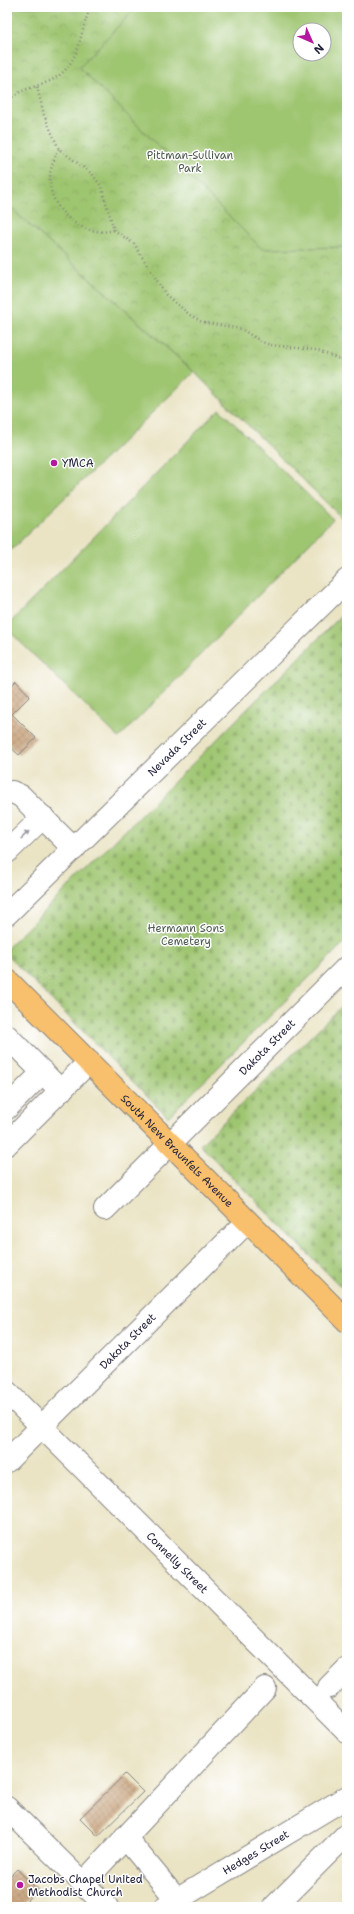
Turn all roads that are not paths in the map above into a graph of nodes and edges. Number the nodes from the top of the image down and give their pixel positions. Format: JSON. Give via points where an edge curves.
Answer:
{"nodes":[{"id":1,"x":347,"y":580,"type":"edge"},
{"id":2,"x":7,"y":793,"type":"edge"},
{"id":3,"x":43,"y":817,"type":"junction"},
{"id":4,"x":74,"y":848,"type":"junction"},
{"id":5,"x":7,"y":852,"type":"edge"},
{"id":6,"x":7,"y":914,"type":"edge"},
{"id":7,"x":347,"y":967,"type":"edge"},
{"id":8,"x":7,"y":980,"type":"edge"},
{"id":9,"x":7,"y":1036,"type":"edge"},
{"id":10,"x":89,"y":1062,"type":"junction"},
{"id":11,"x":43,"y":1072,"type":"junction"},
{"id":12,"x":61,"y":1091,"type":"junction"},
{"id":13,"x":7,"y":1108,"type":"edge"},
{"id":14,"x":7,"y":1144,"type":"edge"},
{"id":15,"x":170,"y":1144,"type":"junction"},
{"id":16,"x":105,"y":1209,"type":"dead end"},
{"id":17,"x":247,"y":1222,"type":"junction"},
{"id":18,"x":347,"y":1321,"type":"edge"},
{"id":19,"x":7,"y":1392,"type":"edge"},
{"id":20,"x":42,"y":1426,"type":"junction"},
{"id":21,"x":7,"y":1461,"type":"edge"},
{"id":22,"x":347,"y":1669,"type":"edge"},
{"id":23,"x":329,"y":1687,"type":"dead end"},
{"id":24,"x":265,"y":1688,"type":"dead end"},
{"id":25,"x":347,"y":1732,"type":"edge"},
{"id":26,"x":347,"y":1797,"type":"edge"},
{"id":27,"x":7,"y":1808,"type":"edge"},
{"id":28,"x":347,"y":1834,"type":"edge"},
{"id":29,"x":125,"y":1837,"type":"junction"},
{"id":30,"x":84,"y":1882,"type":"junction"},
{"id":31,"x":171,"y":1903,"type":"edge"},
{"id":32,"x":107,"y":1907,"type":"edge"},
{"id":33,"x":274,"y":1907,"type":"edge"}],
"edges":[{"from":1,"to":4,"type":"street","name":"Nevada Street"},
{"from":2,"to":3,"type":"street","via":[[12,792],[21,796]]},
{"from":3,"to":4,"type":"street"},
{"from":5,"to":3,"type":"street","one_way":true},
{"from":4,"to":6,"type":"street","name":"Nevada Street"},
{"from":7,"to":15,"type":"street","name":"Dakota Street"},
{"from":8,"to":10,"type":"main road","name":"South New Braunfels Avenue"},
{"from":9,"to":11,"type":"street"},
{"from":10,"to":12,"type":"street"},
{"from":10,"to":15,"type":"main road","name":"South New Braunfels Avenue"},
{"from":11,"to":12,"type":"street"},
{"from":11,"to":13,"type":"street"},
{"from":12,"to":14,"type":"street"},
{"from":15,"to":16,"type":"street","name":"Dakota Street"},
{"from":15,"to":17,"type":"main road","name":"South New Braunfels Avenue"},
{"from":17,"to":18,"type":"main road","name":"South New Braunfels Avenue"},
{"from":17,"to":20,"type":"street","name":"Dakota Street"},
{"from":19,"to":20,"type":"street","name":"Connelly Street"},
{"from":20,"to":21,"type":"street","name":"Dakota Street"},
{"from":20,"to":25,"type":"street","name":"Connelly Street"},
{"from":22,"to":23,"type":"street"},
{"from":24,"to":29,"type":"street"},
{"from":26,"to":31,"type":"street","name":"Hedges Street"},
{"from":27,"to":30,"type":"street"},
{"from":28,"to":33,"type":"street"},
{"from":29,"to":30,"type":"street"},
{"from":29,"to":31,"type":"street"},
{"from":30,"to":32,"type":"street"}]}
